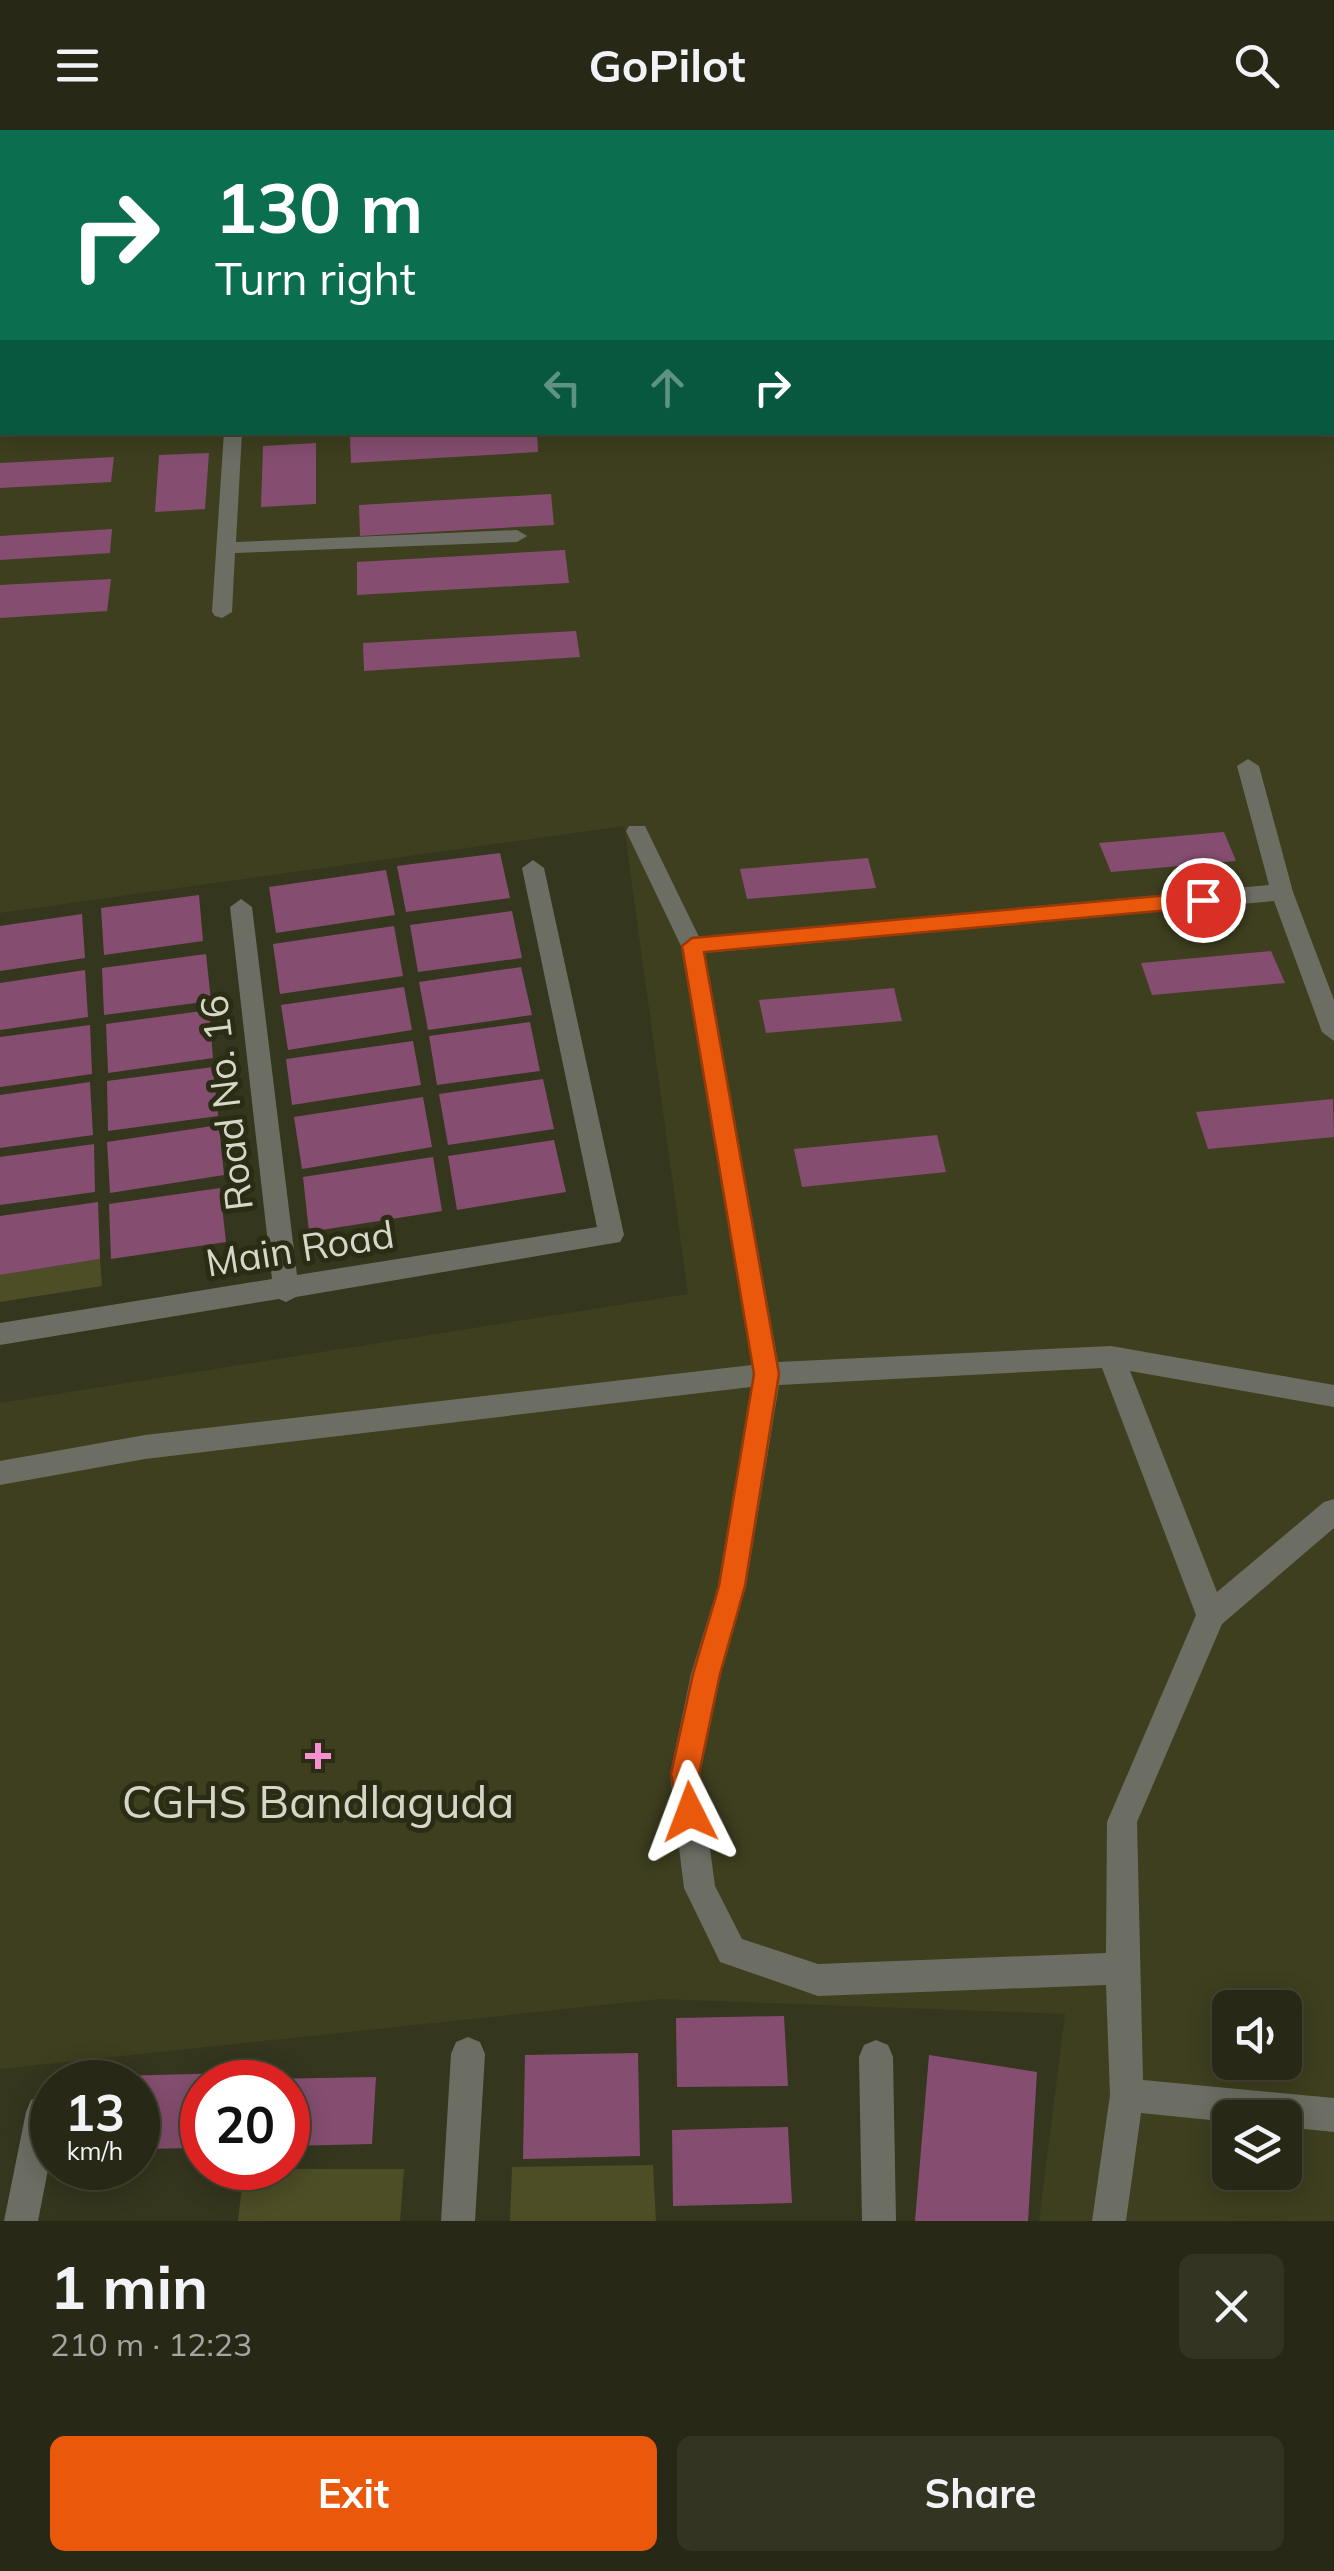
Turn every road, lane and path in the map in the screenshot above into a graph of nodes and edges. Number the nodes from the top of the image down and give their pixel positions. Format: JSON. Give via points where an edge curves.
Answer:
{"nodes":[{"id":1,"x":234,"y":435,"type":"edge"},
{"id":2,"x":516,"y":536,"type":"dead end"},
{"id":3,"x":228,"y":548,"type":"junction"},
{"id":4,"x":222,"y":612,"type":"dead end"},
{"id":5,"x":1248,"y":766,"type":"dead end"},
{"id":6,"x":637,"y":831,"type":"dead end"},
{"id":7,"x":533,"y":868,"type":"dead end"},
{"id":8,"x":1282,"y":892,"type":"junction"},
{"id":9,"x":242,"y":907,"type":"dead end"},
{"id":10,"x":692,"y":946,"type":"junction"},
{"id":11,"x":1334,"y":1032,"type":"edge"},
{"id":12,"x":286,"y":1290,"type":"junction"},
{"id":13,"x":0,"y":1334,"type":"edge"},
{"id":14,"x":1112,"y":1357,"type":"junction"},
{"id":15,"x":766,"y":1374,"type":"junction"},
{"id":16,"x":1334,"y":1396,"type":"edge"},
{"id":17,"x":0,"y":1472,"type":"edge"},
{"id":18,"x":1334,"y":1511,"type":"edge"},
{"id":19,"x":1211,"y":1615,"type":"junction"},
{"id":20,"x":1122,"y":1968,"type":"junction"},
{"id":21,"x":468,"y":2054,"type":"dead end"},
{"id":22,"x":876,"y":2058,"type":"dead end"},
{"id":23,"x":1127,"y":2095,"type":"junction"},
{"id":24,"x":1334,"y":2115,"type":"edge"},
{"id":25,"x":30,"y":2176,"type":"edge"},
{"id":26,"x":21,"y":2221,"type":"edge"},
{"id":27,"x":458,"y":2221,"type":"edge"},
{"id":28,"x":879,"y":2221,"type":"edge"},
{"id":29,"x":1109,"y":2221,"type":"edge"}],
"edges":[{"from":1,"to":3,"type":"street"},
{"from":2,"to":3,"type":"street"},
{"from":3,"to":4,"type":"street"},
{"from":5,"to":8,"type":"street"},
{"from":6,"to":10,"type":"street"},
{"from":7,"to":12,"type":"street","name":"Main Road","via":[[611,1235]]},
{"from":8,"to":10,"type":"street"},
{"from":8,"to":11,"type":"street"},
{"from":9,"to":12,"type":"street","name":"Road No. 16"},
{"from":10,"to":15,"type":"street"},
{"from":12,"to":13,"type":"street","name":"Main Road"},
{"from":14,"to":15,"type":"street"},
{"from":14,"to":16,"type":"street"},
{"from":14,"to":19,"type":"street"},
{"from":15,"to":17,"type":"street","via":[[144,1447]]},
{"from":15,"to":20,"type":"street","via":[[732,1586],[685,1774],[700,1888],[731,1952],[818,1980]]},
{"from":18,"to":19,"type":"street"},
{"from":19,"to":20,"type":"street","via":[[1122,1822]]},
{"from":20,"to":23,"type":"street"},
{"from":21,"to":27,"type":"street"},
{"from":22,"to":28,"type":"street"},
{"from":23,"to":24,"type":"street"},
{"from":23,"to":29,"type":"street"},
{"from":25,"to":26,"type":"street"}]}
